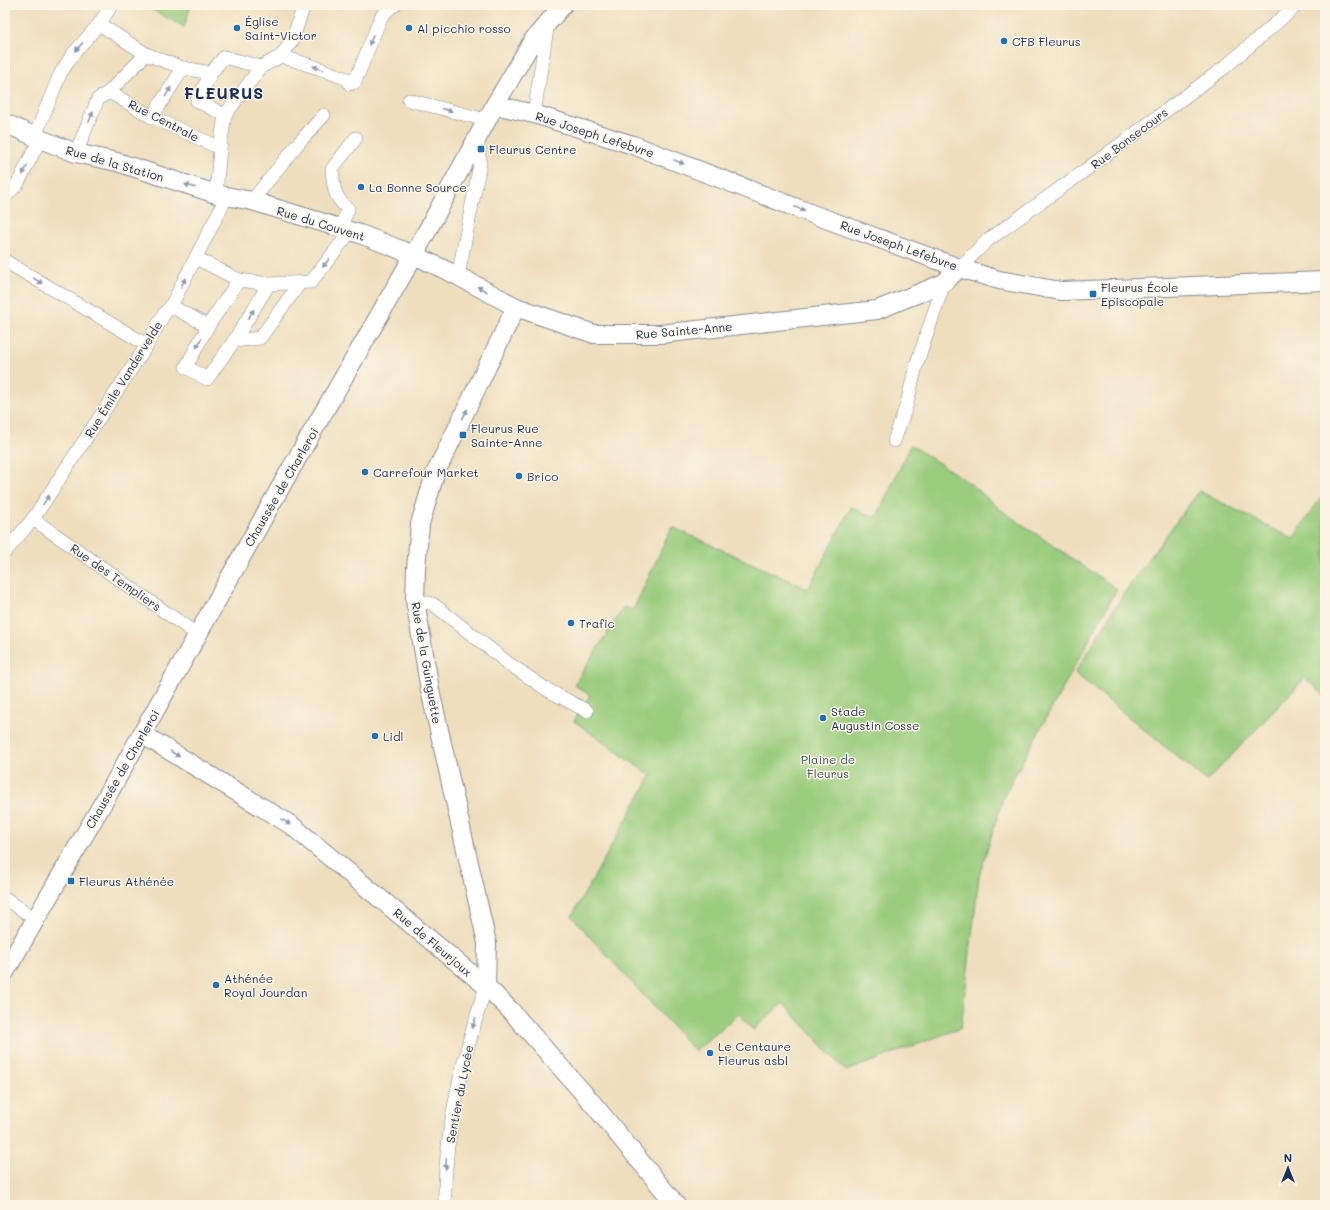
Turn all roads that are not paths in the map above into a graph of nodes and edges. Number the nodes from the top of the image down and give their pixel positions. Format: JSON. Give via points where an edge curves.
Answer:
{"nodes":[{"id":1,"x":112,"y":5,"type":"edge"},
{"id":2,"x":304,"y":5,"type":"edge"},
{"id":3,"x":563,"y":5,"type":"edge"},
{"id":4,"x":1297,"y":5,"type":"edge"},
{"id":5,"x":391,"y":6,"type":"edge"},
{"id":6,"x":548,"y":22,"type":"junction"},
{"id":7,"x":98,"y":24,"type":"junction"},
{"id":8,"x":146,"y":54,"type":"junction"},
{"id":9,"x":280,"y":56,"type":"junction"},
{"id":10,"x":261,"y":67,"type":"junction"},
{"id":11,"x":183,"y":68,"type":"junction"},
{"id":12,"x":210,"y":73,"type":"junction"},
{"id":13,"x":109,"y":92,"type":"junction"},
{"id":14,"x":410,"y":100,"type":"dead end"},
{"id":15,"x":491,"y":112,"type":"junction"},
{"id":16,"x":534,"y":114,"type":"junction"},
{"id":17,"x":225,"y":115,"type":"junction"},
{"id":18,"x":324,"y":115,"type":"dead end"},
{"id":19,"x":152,"y":117,"type":"junction"},
{"id":20,"x":5,"y":123,"type":"edge"},
{"id":21,"x":477,"y":137,"type":"junction"},
{"id":22,"x":38,"y":138,"type":"junction"},
{"id":23,"x":356,"y":138,"type":"dead end"},
{"id":24,"x":220,"y":148,"type":"junction"},
{"id":25,"x":76,"y":153,"type":"junction"},
{"id":26,"x":222,"y":195,"type":"junction"},
{"id":27,"x":5,"y":197,"type":"edge"},
{"id":28,"x":252,"y":202,"type":"junction"},
{"id":29,"x":345,"y":230,"type":"junction"},
{"id":30,"x":414,"y":255,"type":"junction"},
{"id":31,"x":196,"y":258,"type":"junction"},
{"id":32,"x":5,"y":261,"type":"edge"},
{"id":33,"x":959,"y":268,"type":"junction"},
{"id":34,"x":458,"y":276,"type":"junction"},
{"id":35,"x":238,"y":280,"type":"junction"},
{"id":36,"x":1323,"y":281,"type":"edge"},
{"id":37,"x":300,"y":283,"type":"junction"},
{"id":38,"x":944,"y":283,"type":"junction"},
{"id":39,"x":269,"y":284,"type":"junction"},
{"id":40,"x":171,"y":306,"type":"junction"},
{"id":41,"x":516,"y":307,"type":"junction"},
{"id":42,"x":208,"y":326,"type":"junction"},
{"id":43,"x":234,"y":341,"type":"junction"},
{"id":44,"x":147,"y":345,"type":"junction"},
{"id":45,"x":894,"y":440,"type":"dead end"},
{"id":46,"x":33,"y":519,"type":"junction"},
{"id":47,"x":5,"y":552,"type":"edge"},
{"id":48,"x":415,"y":600,"type":"junction"},
{"id":49,"x":198,"y":635,"type":"junction"},
{"id":50,"x":587,"y":711,"type":"dead end"},
{"id":51,"x":142,"y":734,"type":"junction"},
{"id":52,"x":5,"y":898,"type":"edge"},
{"id":53,"x":35,"y":919,"type":"junction"},
{"id":54,"x":5,"y":972,"type":"edge"},
{"id":55,"x":486,"y":986,"type":"junction"},
{"id":56,"x":445,"y":1205,"type":"edge"},
{"id":57,"x":676,"y":1205,"type":"edge"}],
"edges":[{"from":1,"to":7,"type":"street"},
{"from":2,"to":9,"type":"street","via":[[292,40]]},
{"from":3,"to":6,"type":"main road","name":"Chaussée de Charleroi"},
{"from":4,"to":33,"type":"street","name":"Rue Bonsecours","via":[[1224,67],[988,240]]},
{"from":5,"to":9,"type":"street","one_way":true,"via":[[380,17],[353,83]]},
{"from":6,"to":15,"type":"main road","name":"Chaussée de Charleroi","via":[[533,40]]},
{"from":6,"to":16,"type":"street"},
{"from":7,"to":8,"type":"street"},
{"from":7,"to":22,"type":"street","one_way":true,"via":[[60,74]]},
{"from":8,"to":11,"type":"street"},
{"from":8,"to":13,"type":"street"},
{"from":9,"to":10,"type":"street"},
{"from":10,"to":12,"type":"street","via":[[224,57]]},
{"from":10,"to":17,"type":"street"},
{"from":11,"to":12,"type":"street"},
{"from":19,"to":11,"type":"street","one_way":true},
{"from":12,"to":17,"type":"street","via":[[197,101]]},
{"from":13,"to":19,"type":"street","name":"Rue Centrale"},
{"from":25,"to":13,"type":"street","one_way":true,"via":[[98,99]]},
{"from":14,"to":15,"type":"street","one_way":true},
{"from":15,"to":16,"type":"main road","name":"Rue Joseph Lefebvre"},
{"from":15,"to":21,"type":"main road","name":"Chaussée de Charleroi"},
{"from":16,"to":33,"type":"main road","name":"Rue Joseph Lefebvre","one_way":true,"via":[[633,144]]},
{"from":17,"to":24,"type":"street"},
{"from":18,"to":28,"type":"street"},
{"from":19,"to":24,"type":"street","name":"Rue Centrale"},
{"from":20,"to":22,"type":"main road","name":"Rue de la Station"},
{"from":21,"to":30,"type":"main road","name":"Chaussée de Charleroi"},
{"from":21,"to":34,"type":"street","via":[[480,164]]},
{"from":22,"to":25,"type":"main road","name":"Rue de la Station"},
{"from":22,"to":27,"type":"street","one_way":true,"via":[[18,183]]},
{"from":23,"to":29,"type":"street","via":[[332,169],[334,188],[339,201],[348,209]]},
{"from":24,"to":26,"type":"street"},
{"from":26,"to":25,"type":"main road","name":"Rue de la Station","one_way":true,"via":[[117,162]]},
{"from":26,"to":28,"type":"main road","name":"Rue du Couvent"},
{"from":26,"to":31,"type":"street","name":"Rue Émile Vandervelde"},
{"from":28,"to":29,"type":"main road","name":"Rue du Couvent"},
{"from":29,"to":30,"type":"main road","name":"Rue du Couvent"},
{"from":29,"to":37,"type":"street","one_way":true,"via":[[311,282]]},
{"from":30,"to":34,"type":"main road","name":"Rue Sainte-Anne"},
{"from":30,"to":49,"type":"main road","name":"Chaussée de Charleroi"},
{"from":31,"to":35,"type":"street"},
{"from":40,"to":31,"type":"street","name":"Rue Émile Vandervelde","one_way":true},
{"from":32,"to":44,"type":"street","one_way":true},
{"from":33,"to":36,"type":"main road","name":"Rue Joseph Lefebvre","via":[[999,280],[1061,291]]},
{"from":33,"to":38,"type":"main road","name":"Rue Sainte-Anne"},
{"from":41,"to":34,"type":"main road","name":"Rue Sainte-Anne","one_way":true},
{"from":35,"to":39,"type":"street"},
{"from":35,"to":42,"type":"street"},
{"from":37,"to":39,"type":"street"},
{"from":37,"to":43,"type":"street","via":[[260,338]]},
{"from":38,"to":41,"type":"main road","name":"Rue Sainte-Anne","via":[[876,310],[660,334],[594,334]]},
{"from":38,"to":45,"type":"street"},
{"from":43,"to":39,"type":"street","one_way":true},
{"from":40,"to":42,"type":"street"},
{"from":40,"to":44,"type":"street","name":"Rue Émile Vandervelde"},
{"from":48,"to":41,"type":"main road","name":"Rue de la Guinguette","one_way":true,"via":[[420,524],[435,474]]},
{"from":42,"to":43,"type":"street","one_way":true,"via":[[186,367],[207,379]]},
{"from":46,"to":44,"type":"street","name":"Rue Émile Vandervelde","one_way":true},
{"from":46,"to":47,"type":"street","name":"Rue Émile Vandervelde"},
{"from":46,"to":49,"type":"street","name":"Rue des Templiers"},
{"from":48,"to":50,"type":"street","via":[[434,604],[508,663],[546,689]]},
{"from":48,"to":55,"type":"main road","name":"Rue de la Guinguette","via":[[430,690],[487,943]]},
{"from":49,"to":51,"type":"main road","name":"Chaussée de Charleroi"},
{"from":51,"to":53,"type":"main road","name":"Chaussée de Charleroi"},
{"from":51,"to":55,"type":"main road","name":"Rue de Fleurjoux","one_way":true,"via":[[291,825]]},
{"from":52,"to":53,"type":"street"},
{"from":53,"to":54,"type":"main road","name":"Chaussée de Charleroi"},
{"from":55,"to":56,"type":"street","name":"Sentier du Lycée","one_way":true,"via":[[470,1034],[453,1113],[446,1165]]},
{"from":55,"to":57,"type":"main road","name":"Rue de Fleurjoux","via":[[594,1105]]}]}
